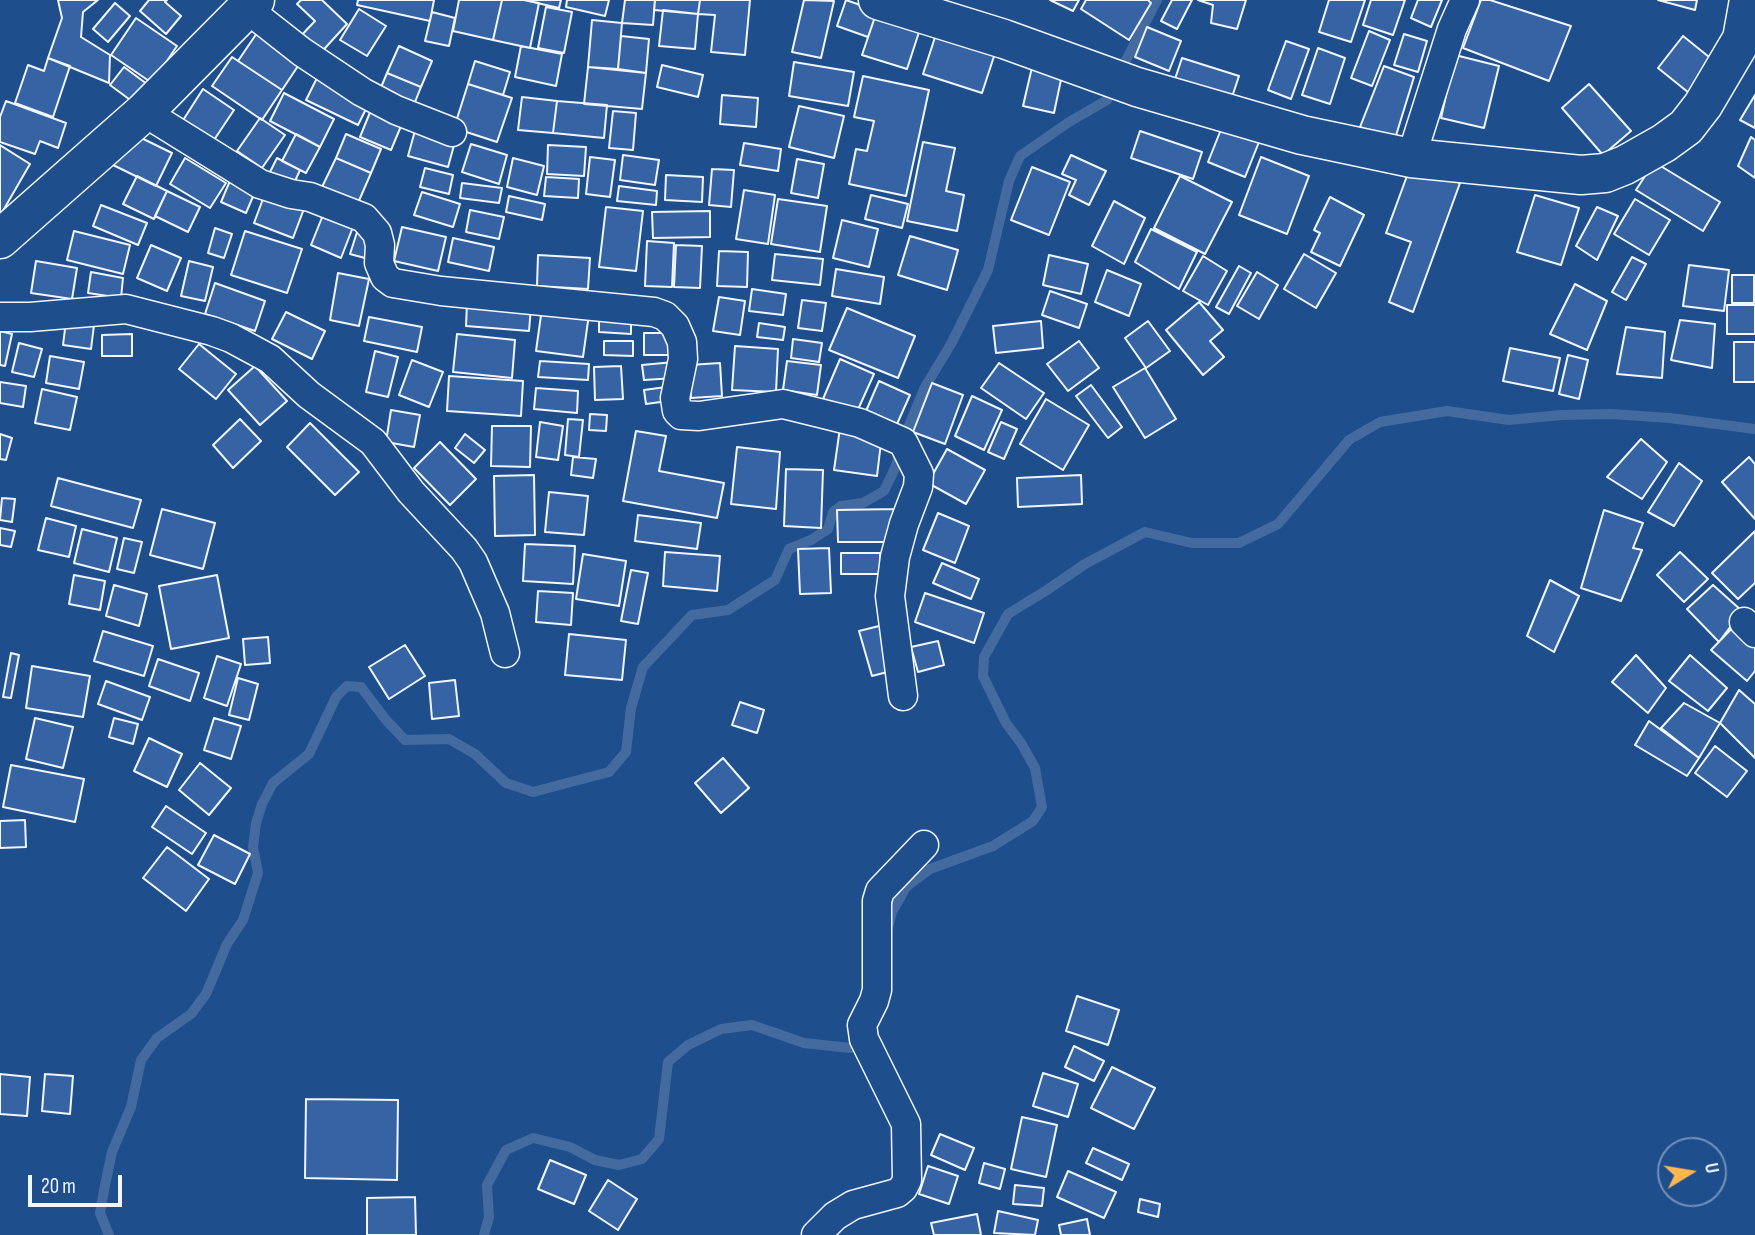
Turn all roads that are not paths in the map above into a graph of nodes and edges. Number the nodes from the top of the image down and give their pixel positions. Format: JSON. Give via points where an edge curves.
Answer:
{"nodes":[{"id":1,"x":878,"y":0,"type":"edge"},
{"id":2,"x":1465,"y":0,"type":"edge"},
{"id":3,"x":1749,"y":0,"type":"edge"},
{"id":4,"x":250,"y":4,"type":"edge"},
{"id":5,"x":1749,"y":42,"type":"edge"},
{"id":6,"x":144,"y":112,"type":"junction"},
{"id":7,"x":452,"y":132,"type":"dead end"},
{"id":8,"x":1411,"y":158,"type":"junction"},
{"id":9,"x":2,"y":237,"type":"edge"},
{"id":10,"x":0,"y":317,"type":"edge"},
{"id":11,"x":505,"y":653,"type":"dead end"},
{"id":12,"x":903,"y":696,"type":"dead end"},
{"id":13,"x":924,"y":845,"type":"dead end"},
{"id":14,"x":816,"y":1235,"type":"edge"}],
"edges":[{"from":1,"to":8,"type":"street","via":[[1137,87],[1302,135]]},
{"from":2,"to":8,"type":"street"},
{"from":3,"to":5,"type":"street"},
{"from":4,"to":6,"type":"street"},
{"from":4,"to":7,"type":"street","via":[[302,52],[362,92]]},
{"from":5,"to":8,"type":"street","via":[[1686,127],[1605,173],[1569,174]]},
{"from":6,"to":9,"type":"street"},
{"from":6,"to":12,"type":"street","via":[[260,184],[364,218],[377,233],[379,263],[393,283],[665,316],[676,326],[682,342],[675,398],[681,415],[783,404],[860,423],[903,442],[919,474],[895,557],[890,596]]},
{"from":10,"to":11,"type":"street","via":[[127,309],[212,331],[270,359],[309,395],[373,442],[464,549],[495,613]]},
{"from":13,"to":14,"type":"street","via":[[880,891],[877,990],[862,1025],[864,1039],[906,1124],[904,1188],[853,1205]]}]}
